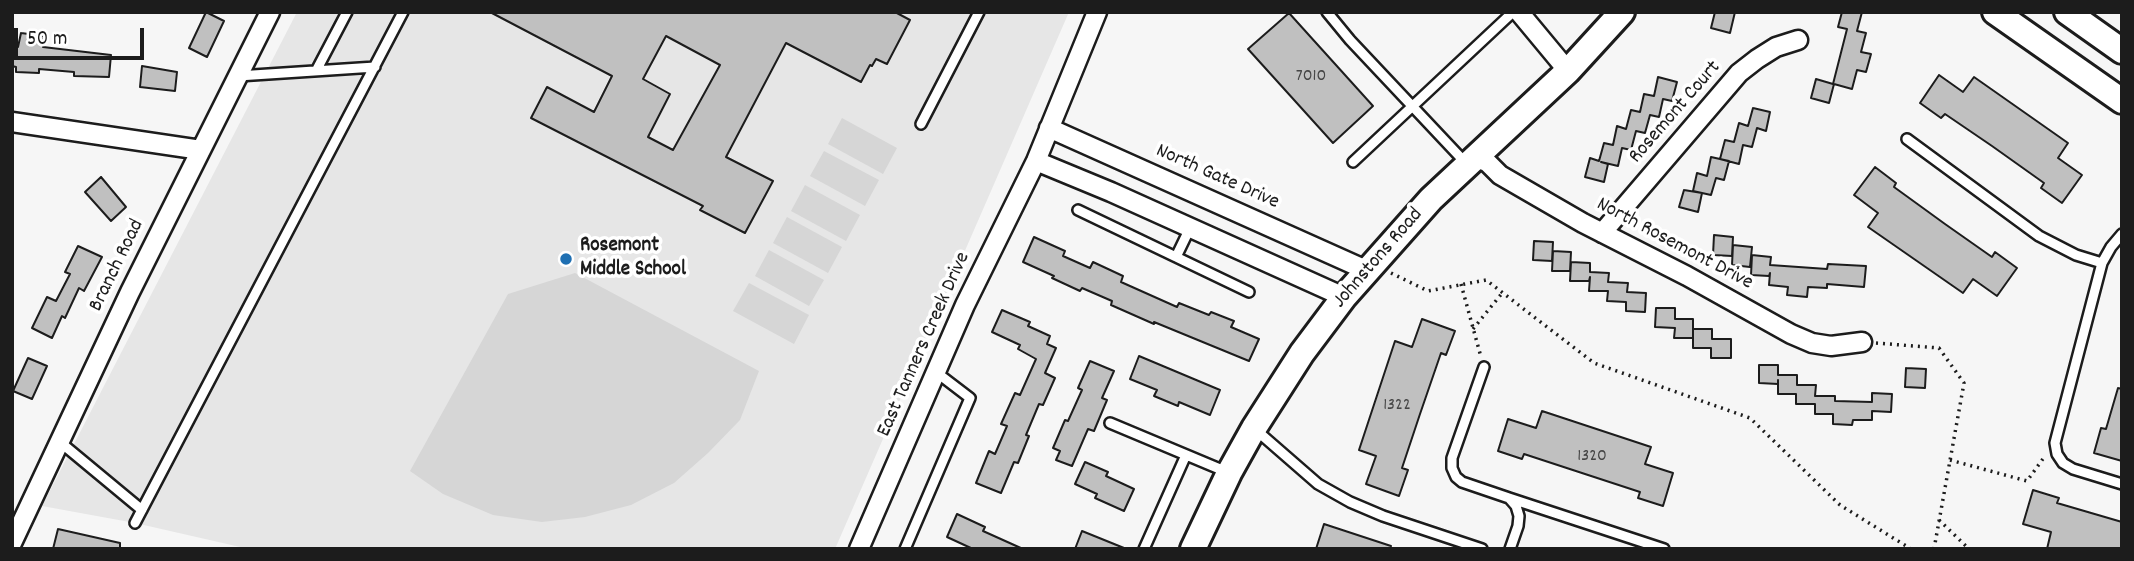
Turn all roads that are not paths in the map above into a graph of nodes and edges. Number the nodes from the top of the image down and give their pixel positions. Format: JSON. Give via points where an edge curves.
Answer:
{"nodes":[{"id":1,"x":270,"y":12,"type":"edge"},
{"id":2,"x":347,"y":12,"type":"edge"},
{"id":3,"x":403,"y":12,"type":"edge"},
{"id":4,"x":979,"y":12,"type":"edge"},
{"id":5,"x":1097,"y":12,"type":"edge"},
{"id":6,"x":1327,"y":12,"type":"edge"},
{"id":7,"x":1513,"y":12,"type":"edge"},
{"id":8,"x":1519,"y":12,"type":"edge"},
{"id":9,"x":1622,"y":12,"type":"edge"},
{"id":10,"x":1995,"y":12,"type":"edge"},
{"id":11,"x":2067,"y":12,"type":"edge"},
{"id":12,"x":1798,"y":40,"type":"dead end"},
{"id":13,"x":2122,"y":51,"type":"edge"},
{"id":14,"x":375,"y":67,"type":"junction"},
{"id":15,"x":316,"y":71,"type":"junction"},
{"id":16,"x":1568,"y":71,"type":"junction"},
{"id":17,"x":238,"y":76,"type":"junction"},
{"id":18,"x":2122,"y":101,"type":"edge"},
{"id":19,"x":1412,"y":106,"type":"junction"},
{"id":20,"x":12,"y":122,"type":"edge"},
{"id":21,"x":921,"y":124,"type":"dead end"},
{"id":22,"x":1049,"y":128,"type":"junction"},
{"id":23,"x":1907,"y":139,"type":"dead end"},
{"id":24,"x":201,"y":150,"type":"junction"},
{"id":25,"x":1474,"y":157,"type":"junction"},
{"id":26,"x":1036,"y":161,"type":"junction"},
{"id":27,"x":1353,"y":162,"type":"dead end"},
{"id":28,"x":1078,"y":210,"type":"dead end"},
{"id":29,"x":1191,"y":228,"type":"junction"},
{"id":30,"x":1602,"y":233,"type":"junction"},
{"id":31,"x":2122,"y":234,"type":"edge"},
{"id":32,"x":1176,"y":257,"type":"junction"},
{"id":33,"x":2102,"y":263,"type":"junction"},
{"id":34,"x":1378,"y":271,"type":"junction"},
{"id":35,"x":1249,"y":292,"type":"dead end"},
{"id":36,"x":1344,"y":297,"type":"junction"},
{"id":37,"x":1862,"y":342,"type":"road end"},
{"id":38,"x":1483,"y":367,"type":"road end"},
{"id":39,"x":936,"y":372,"type":"junction"},
{"id":40,"x":1110,"y":423,"type":"dead end"},
{"id":41,"x":1254,"y":428,"type":"junction"},
{"id":42,"x":60,"y":442,"type":"junction"},
{"id":43,"x":1186,"y":455,"type":"junction"},
{"id":44,"x":1229,"y":473,"type":"junction"},
{"id":45,"x":2122,"y":484,"type":"edge"},
{"id":46,"x":1510,"y":498,"type":"junction"},
{"id":47,"x":142,"y":510,"type":"junction"},
{"id":48,"x":135,"y":523,"type":"dead end"},
{"id":49,"x":12,"y":543,"type":"edge"},
{"id":50,"x":859,"y":549,"type":"edge"},
{"id":51,"x":905,"y":549,"type":"edge"},
{"id":52,"x":1144,"y":549,"type":"edge"},
{"id":53,"x":1193,"y":549,"type":"edge"},
{"id":54,"x":1482,"y":549,"type":"edge"},
{"id":55,"x":1510,"y":549,"type":"edge"},
{"id":56,"x":1664,"y":549,"type":"edge"}],
"edges":[{"from":1,"to":17,"type":"street","name":"Branch Road"},
{"from":2,"to":15,"type":"lane"},
{"from":3,"to":14,"type":"lane"},
{"from":4,"to":21,"type":"lane"},
{"from":5,"to":22,"type":"street","name":"East Tanners Creek Drive"},
{"from":6,"to":19,"type":"lane"},
{"from":7,"to":19,"type":"lane"},
{"from":8,"to":16,"type":"street"},
{"from":9,"to":16,"type":"street","name":"Johnstons Road"},
{"from":10,"to":18,"type":"street"},
{"from":11,"to":13,"type":"street"},
{"from":12,"to":30,"type":"street","name":"Rosemont Court","via":[[1776,47],[1739,73]]},
{"from":14,"to":15,"type":"lane"},
{"from":14,"to":47,"type":"lane"},
{"from":15,"to":17,"type":"lane"},
{"from":16,"to":25,"type":"street","name":"Johnstons Road"},
{"from":17,"to":24,"type":"street","name":"Branch Road"},
{"from":19,"to":25,"type":"lane","via":[[1462,159]]},
{"from":19,"to":27,"type":"lane"},
{"from":20,"to":24,"type":"street"},
{"from":22,"to":26,"type":"street","name":"East Tanners Creek Drive"},
{"from":22,"to":34,"type":"street","name":"North Gate Drive"},
{"from":23,"to":33,"type":"lane","via":[[2039,236]]},
{"from":24,"to":42,"type":"street","name":"Branch Road"},
{"from":25,"to":30,"type":"street","name":"North Rosemont Drive"},
{"from":25,"to":34,"type":"street","name":"Johnstons Road","via":[[1431,199]]},
{"from":26,"to":29,"type":"street"},
{"from":26,"to":39,"type":"street","name":"East Tanners Creek Drive"},
{"from":28,"to":32,"type":"lane"},
{"from":29,"to":32,"type":"lane"},
{"from":29,"to":36,"type":"street"},
{"from":30,"to":37,"type":"street","name":"North Rosemont Drive","via":[[1812,343]]},
{"from":31,"to":33,"type":"lane"},
{"from":32,"to":35,"type":"lane"},
{"from":33,"to":45,"type":"lane","via":[[2055,443],[2063,463]]},
{"from":34,"to":36,"type":"street","name":"Johnstons Road"},
{"from":36,"to":41,"type":"street","name":"Johnstons Road"},
{"from":38,"to":46,"type":"lane","via":[[1452,468],[1462,482]]},
{"from":39,"to":50,"type":"street","name":"East Tanners Creek Drive"},
{"from":39,"to":51,"type":"lane","via":[[970,398]]},
{"from":40,"to":43,"type":"lane"},
{"from":41,"to":44,"type":"street","name":"Johnstons Road"},
{"from":41,"to":54,"type":"lane","via":[[1318,484],[1350,502]]},
{"from":42,"to":47,"type":"lane"},
{"from":42,"to":49,"type":"street","name":"Branch Road"},
{"from":43,"to":44,"type":"lane"},
{"from":43,"to":52,"type":"lane"},
{"from":44,"to":53,"type":"street","name":"Johnstons Road"},
{"from":46,"to":55,"type":"lane","via":[[1519,516]]},
{"from":46,"to":56,"type":"lane"},
{"from":47,"to":48,"type":"lane"}]}
